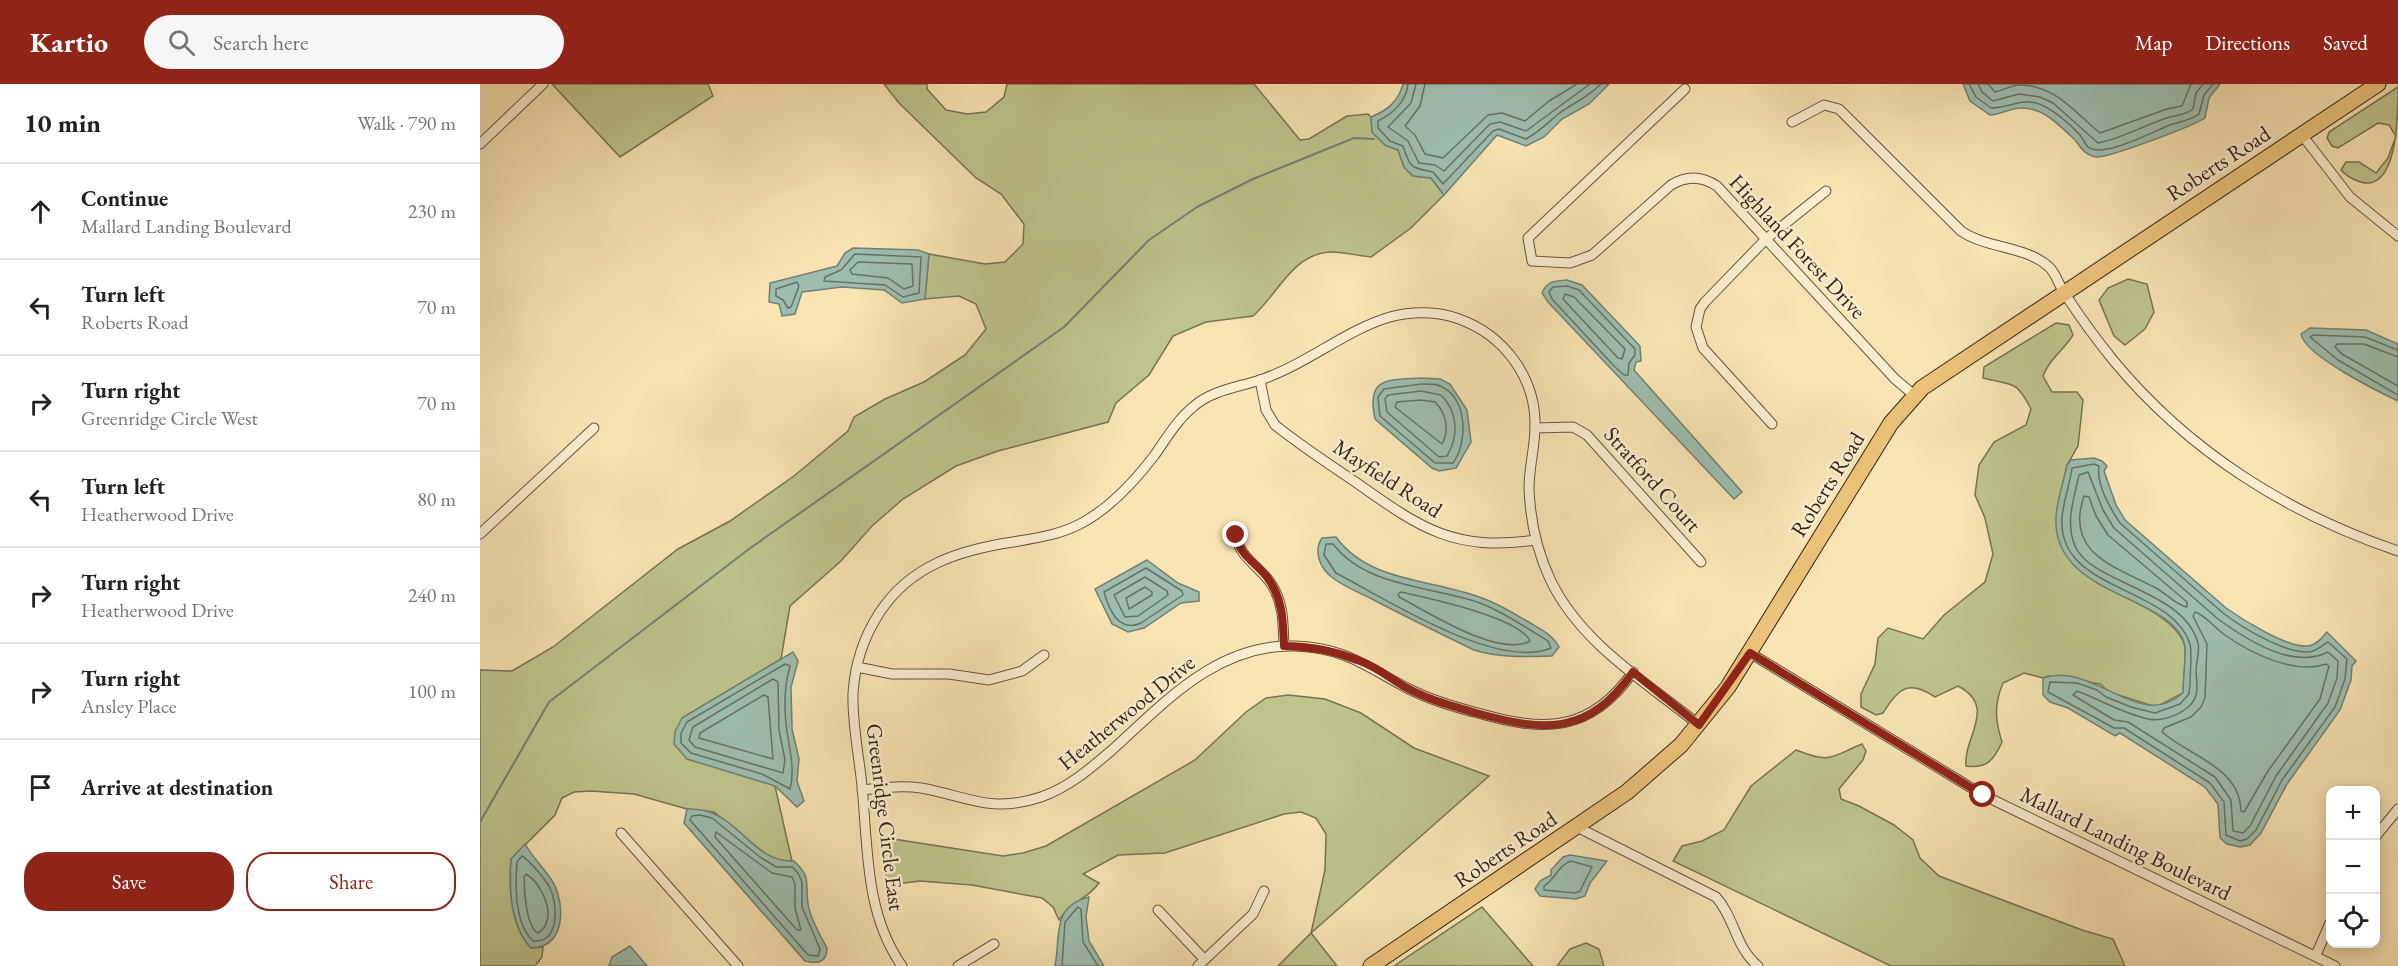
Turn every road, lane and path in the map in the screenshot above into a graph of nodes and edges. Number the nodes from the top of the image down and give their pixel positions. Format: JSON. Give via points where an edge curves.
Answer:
{"nodes":[{"id":1,"x":543,"y":84,"type":"edge"},
{"id":2,"x":2378,"y":84,"type":"edge"},
{"id":3,"x":1685,"y":89,"type":"dead end"},
{"id":4,"x":1792,"y":122,"type":"dead end"},
{"id":5,"x":2302,"y":135,"type":"junction"},
{"id":6,"x":480,"y":144,"type":"edge"},
{"id":7,"x":1826,"y":191,"type":"dead end"},
{"id":8,"x":2398,"y":236,"type":"edge"},
{"id":9,"x":1766,"y":239,"type":"junction"},
{"id":10,"x":2063,"y":292,"type":"junction"},
{"id":11,"x":1260,"y":380,"type":"junction"},
{"id":12,"x":1914,"y":395,"type":"junction"},
{"id":13,"x":1772,"y":424,"type":"dead end"},
{"id":14,"x":594,"y":428,"type":"dead end"},
{"id":15,"x":1535,"y":428,"type":"junction"},
{"id":16,"x":480,"y":534,"type":"edge"},
{"id":17,"x":1236,"y":535,"type":"dead end"},
{"id":18,"x":1536,"y":540,"type":"junction"},
{"id":19,"x":2398,"y":551,"type":"edge"},
{"id":20,"x":1701,"y":562,"type":"dead end"},
{"id":21,"x":1284,"y":646,"type":"junction"},
{"id":22,"x":1750,"y":653,"type":"junction"},
{"id":23,"x":1044,"y":655,"type":"dead end"},
{"id":24,"x":857,"y":667,"type":"junction"},
{"id":25,"x":1633,"y":672,"type":"junction"},
{"id":26,"x":1699,"y":725,"type":"junction"},
{"id":27,"x":862,"y":790,"type":"junction"},
{"id":28,"x":2398,"y":809,"type":"edge"},
{"id":29,"x":1577,"y":827,"type":"junction"},
{"id":30,"x":2380,"y":831,"type":"edge"},
{"id":31,"x":621,"y":832,"type":"dead end"},
{"id":32,"x":1264,"y":891,"type":"dead end"},
{"id":33,"x":1158,"y":910,"type":"dead end"},
{"id":34,"x":2326,"y":934,"type":"edge"},
{"id":35,"x":994,"y":944,"type":"dead end"},
{"id":36,"x":2316,"y":955,"type":"junction"},
{"id":37,"x":1201,"y":963,"type":"edge"},
{"id":38,"x":738,"y":966,"type":"edge"},
{"id":39,"x":902,"y":966,"type":"edge"},
{"id":40,"x":958,"y":966,"type":"edge"},
{"id":41,"x":1371,"y":966,"type":"edge"},
{"id":42,"x":1758,"y":966,"type":"edge"},
{"id":43,"x":2335,"y":966,"type":"edge"}],
"edges":[{"from":1,"to":6,"type":"street"},
{"from":2,"to":5,"type":"main road","name":"Roberts Road"},
{"from":3,"to":9,"type":"street","name":"Highland Forest Drive","via":[[1527,238],[1532,261],[1557,264],[1582,260],[1602,249],[1671,185],[1694,178],[1717,186]]},
{"from":4,"to":10,"type":"street","via":[[1824,105],[1839,109],[1961,231],[1981,242],[2040,261],[2050,268]]},
{"from":5,"to":8,"type":"street","via":[[2350,197]]},
{"from":5,"to":10,"type":"main road","name":"Roberts Road"},
{"from":7,"to":9,"type":"street"},
{"from":9,"to":12,"type":"street","name":"Highland Forest Drive","via":[[1895,380]]},
{"from":9,"to":13,"type":"street","via":[[1705,302],[1696,327],[1703,348]]},
{"from":10,"to":12,"type":"main road","name":"Roberts Road"},
{"from":10,"to":19,"type":"street","via":[[2119,368],[2211,453],[2251,482],[2307,514]]},
{"from":11,"to":15,"type":"street","name":"Greenridge Circle East","via":[[1310,359],[1375,323],[1401,314],[1435,314],[1460,319],[1482,330],[1512,357],[1531,393]]},
{"from":11,"to":18,"type":"street","name":"Mayfield Road","via":[[1266,410],[1275,425],[1417,525],[1472,542]]},
{"from":11,"to":24,"type":"street","name":"Greenridge Circle East","via":[[1213,394],[1195,405],[1122,492],[1079,525],[1049,536],[963,551],[912,577],[878,614]]},
{"from":12,"to":22,"type":"main road","name":"Roberts Road","via":[[1891,423]]},
{"from":14,"to":16,"type":"street"},
{"from":15,"to":18,"type":"street","name":"Greenridge Circle East","via":[[1529,482]]},
{"from":15,"to":20,"type":"street","name":"Stratford Court","via":[[1573,427],[1587,435]]},
{"from":17,"to":21,"type":"street","via":[[1244,555],[1267,578],[1278,596]]},
{"from":18,"to":25,"type":"street","name":"Greenridge Circle East","via":[[1566,606],[1592,638]]},
{"from":21,"to":25,"type":"street","name":"Heatherwood Drive","via":[[1340,653],[1376,668],[1423,696],[1530,726],[1560,725],[1587,716],[1613,698]]},
{"from":21,"to":27,"type":"street","name":"Heatherwood Drive","via":[[1249,652],[1205,671],[1084,775],[1040,797],[981,804],[909,787]]},
{"from":22,"to":26,"type":"main road","name":"Roberts Road"},
{"from":22,"to":36,"type":"street","name":"Mallard Landing Boulevard","via":[[1986,797]]},
{"from":23,"to":24,"type":"street","via":[[1022,671],[988,680],[892,674]]},
{"from":24,"to":27,"type":"street","name":"Greenridge Circle East","via":[[853,708]]},
{"from":25,"to":26,"type":"street","name":"Greenridge Circle East"},
{"from":26,"to":29,"type":"main road","name":"Roberts Road","via":[[1636,785]]},
{"from":27,"to":39,"type":"street","name":"Greenridge Circle East","via":[[874,905],[888,943]]},
{"from":28,"to":30,"type":"street"},
{"from":29,"to":41,"type":"main road","name":"Roberts Road"},
{"from":29,"to":42,"type":"street","via":[[1716,897],[1726,910],[1740,945]]},
{"from":31,"to":38,"type":"street"},
{"from":32,"to":37,"type":"street","via":[[1252,914]]},
{"from":33,"to":37,"type":"street"},
{"from":34,"to":36,"type":"street"},
{"from":35,"to":40,"type":"street"},
{"from":36,"to":43,"type":"street","name":"Mallard Landing Boulevard"}]}
